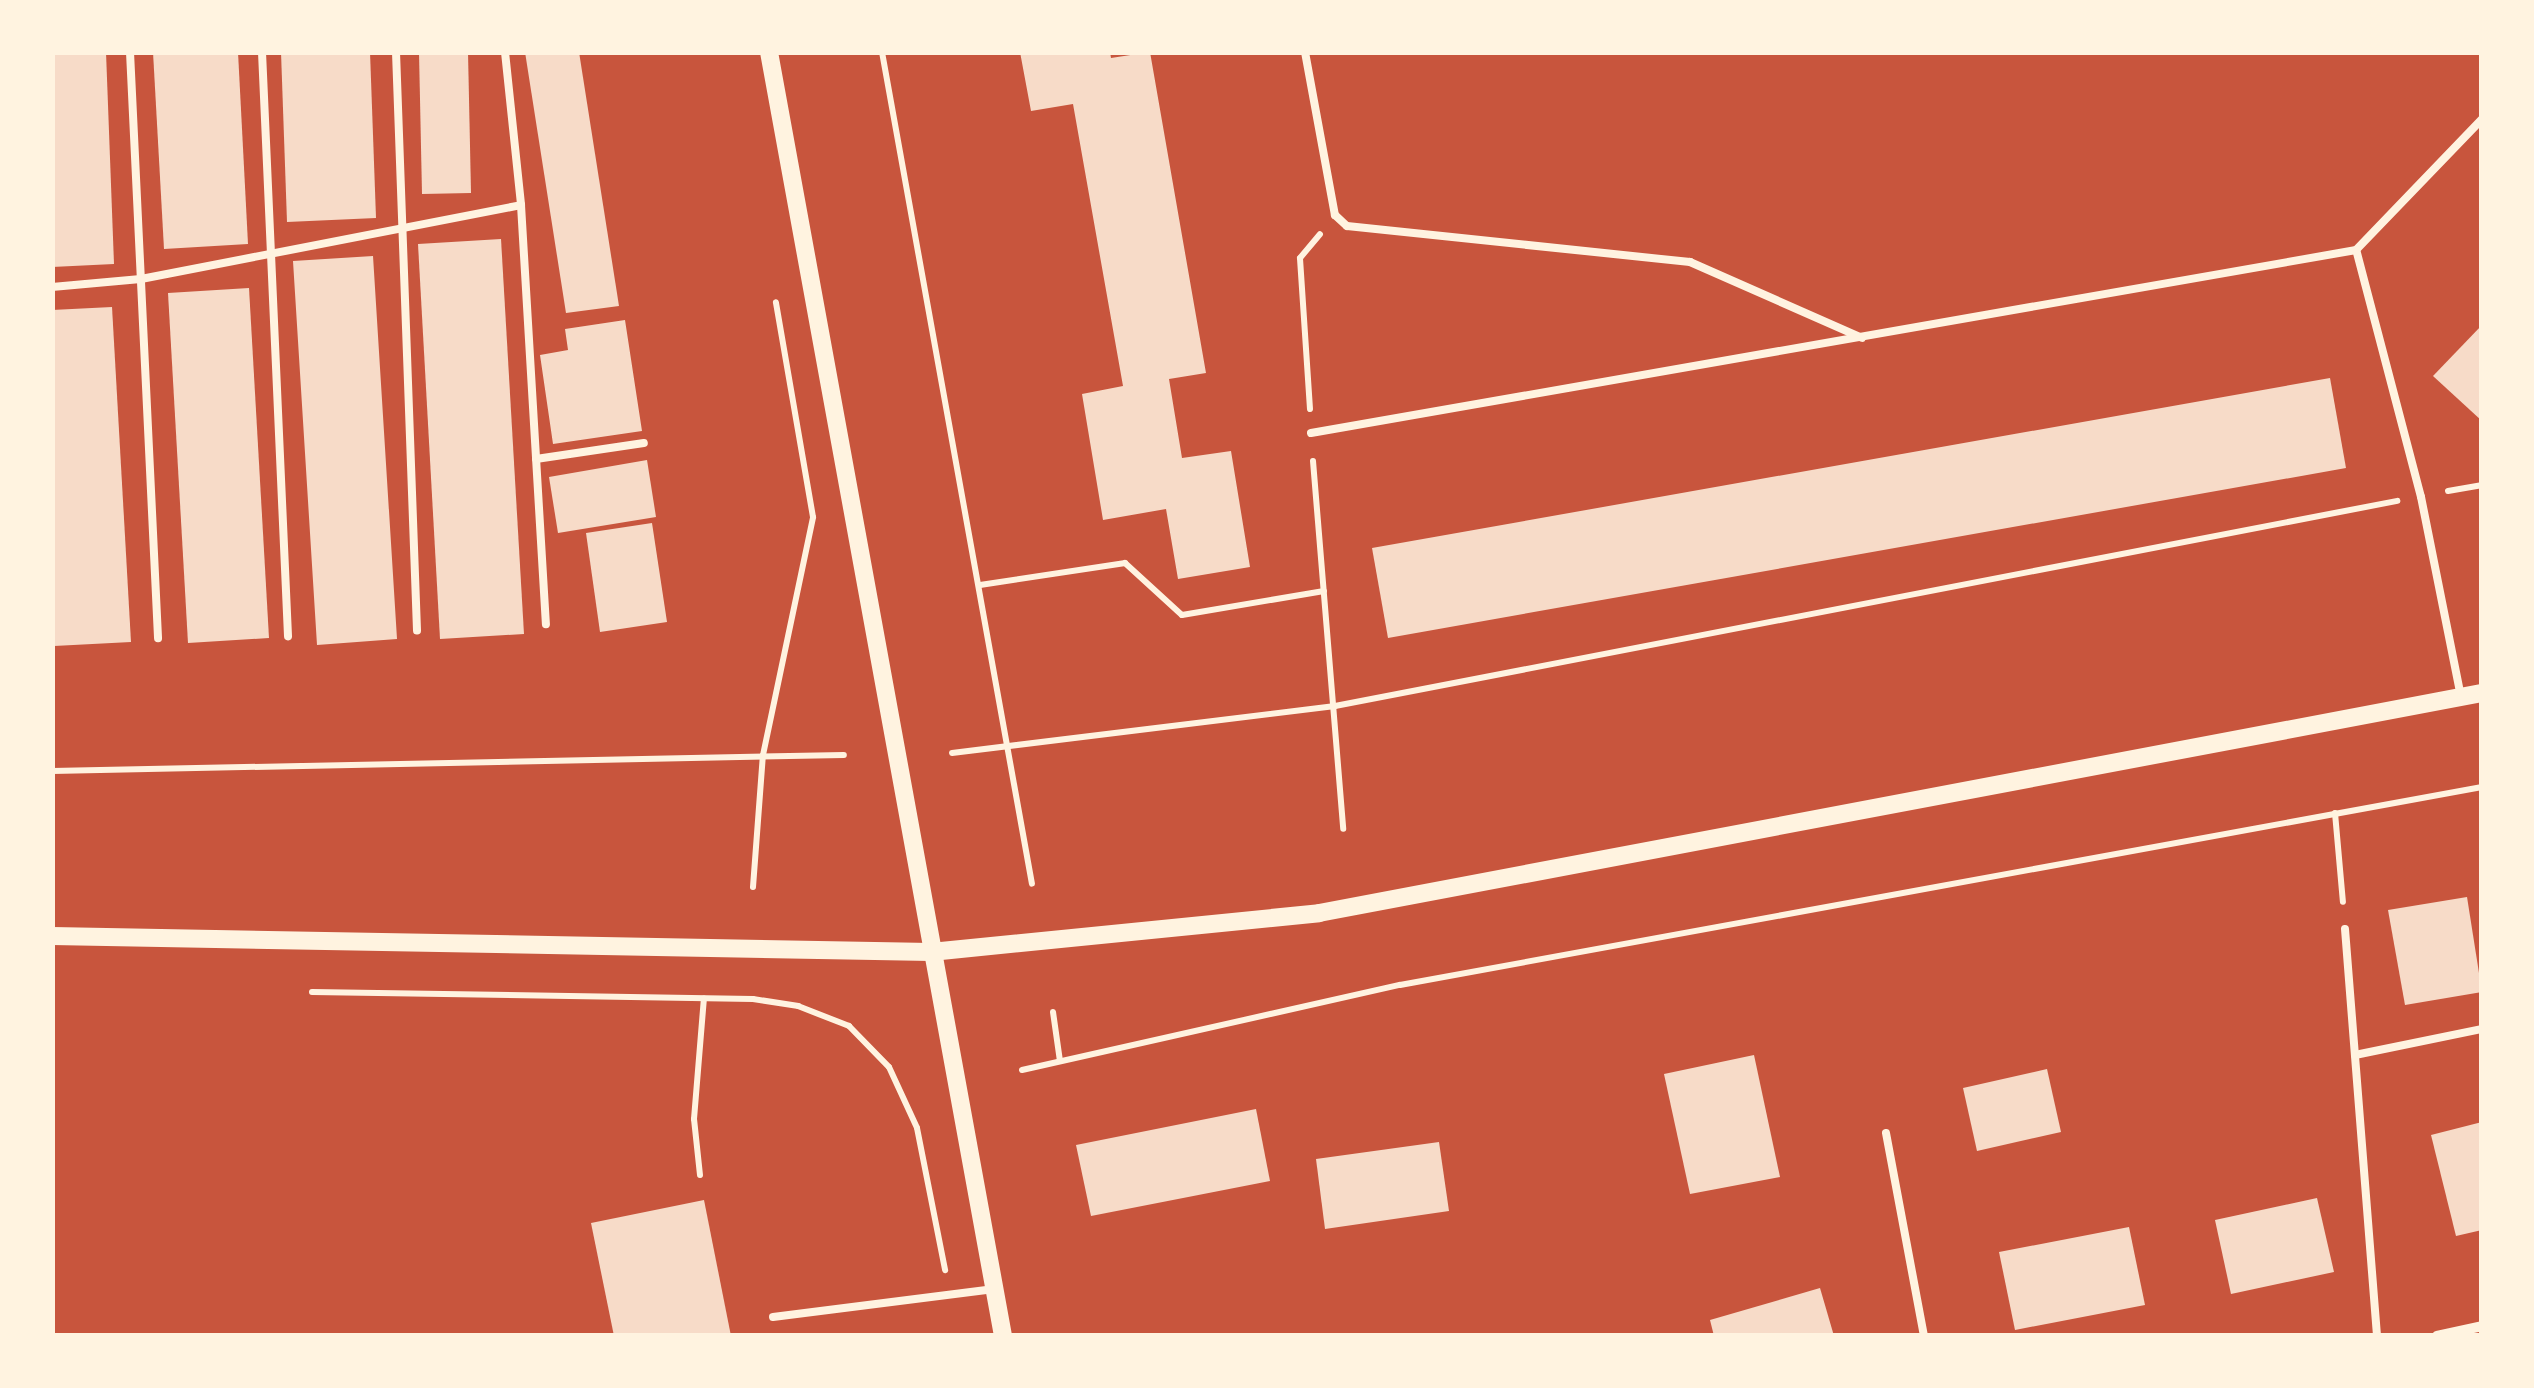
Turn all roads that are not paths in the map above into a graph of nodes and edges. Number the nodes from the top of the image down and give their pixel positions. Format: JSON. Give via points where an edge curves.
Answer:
{"nodes":[{"id":1,"x":130,"y":52,"type":"edge"},
{"id":2,"x":262,"y":52,"type":"edge"},
{"id":3,"x":396,"y":52,"type":"edge"},
{"id":4,"x":505,"y":52,"type":"edge"},
{"id":5,"x":769,"y":52,"type":"edge"},
{"id":6,"x":1305,"y":52,"type":"edge"},
{"id":7,"x":2482,"y":119,"type":"edge"},
{"id":8,"x":521,"y":205,"type":"junction"},
{"id":9,"x":400,"y":226,"type":"junction"},
{"id":10,"x":2356,"y":250,"type":"junction"},
{"id":11,"x":272,"y":252,"type":"junction"},
{"id":12,"x":141,"y":279,"type":"junction"},
{"id":13,"x":52,"y":287,"type":"edge"},
{"id":14,"x":1862,"y":338,"type":"junction"},
{"id":15,"x":1311,"y":433,"type":"road end"},
{"id":16,"x":644,"y":443,"type":"dead end"},
{"id":17,"x":536,"y":459,"type":"junction"},
{"id":18,"x":546,"y":624,"type":"dead end"},
{"id":19,"x":417,"y":631,"type":"dead end"},
{"id":20,"x":288,"y":636,"type":"dead end"},
{"id":21,"x":158,"y":638,"type":"dead end"},
{"id":22,"x":2482,"y":693,"type":"edge"},
{"id":23,"x":2461,"y":697,"type":"junction"},
{"id":24,"x":2345,"y":929,"type":"road end"},
{"id":25,"x":52,"y":936,"type":"edge"},
{"id":26,"x":932,"y":952,"type":"junction"},
{"id":27,"x":2482,"y":1030,"type":"edge"},
{"id":28,"x":2355,"y":1054,"type":"junction"},
{"id":29,"x":1886,"y":1132,"type":"dead end"},
{"id":30,"x":994,"y":1288,"type":"junction"},
{"id":31,"x":773,"y":1317,"type":"dead end"},
{"id":32,"x":2482,"y":1326,"type":"edge"},
{"id":33,"x":1003,"y":1336,"type":"edge"},
{"id":34,"x":1924,"y":1336,"type":"edge"},
{"id":35,"x":2377,"y":1336,"type":"edge"},
{"id":36,"x":2437,"y":1336,"type":"edge"}],
"edges":[{"from":1,"to":12,"type":"lane"},
{"from":2,"to":11,"type":"lane"},
{"from":3,"to":9,"type":"lane"},
{"from":4,"to":8,"type":"lane"},
{"from":5,"to":26,"type":"street"},
{"from":6,"to":14,"type":"lane","via":[[1335,215],[1353,229],[1690,262]]},
{"from":7,"to":10,"type":"lane"},
{"from":8,"to":9,"type":"lane"},
{"from":8,"to":17,"type":"lane"},
{"from":9,"to":11,"type":"lane"},
{"from":9,"to":19,"type":"lane"},
{"from":10,"to":14,"type":"lane"},
{"from":10,"to":23,"type":"lane","via":[[2421,496]]},
{"from":11,"to":12,"type":"lane"},
{"from":11,"to":20,"type":"lane"},
{"from":12,"to":13,"type":"lane"},
{"from":12,"to":21,"type":"lane"},
{"from":14,"to":15,"type":"lane"},
{"from":16,"to":17,"type":"lane"},
{"from":17,"to":18,"type":"lane"},
{"from":22,"to":23,"type":"street"},
{"from":23,"to":26,"type":"street","via":[[1319,913]]},
{"from":24,"to":28,"type":"lane"},
{"from":25,"to":26,"type":"street"},
{"from":26,"to":30,"type":"street"},
{"from":27,"to":28,"type":"lane"},
{"from":28,"to":35,"type":"lane"},
{"from":29,"to":34,"type":"lane"},
{"from":30,"to":31,"type":"lane"},
{"from":30,"to":33,"type":"street"},
{"from":32,"to":36,"type":"street"}]}
